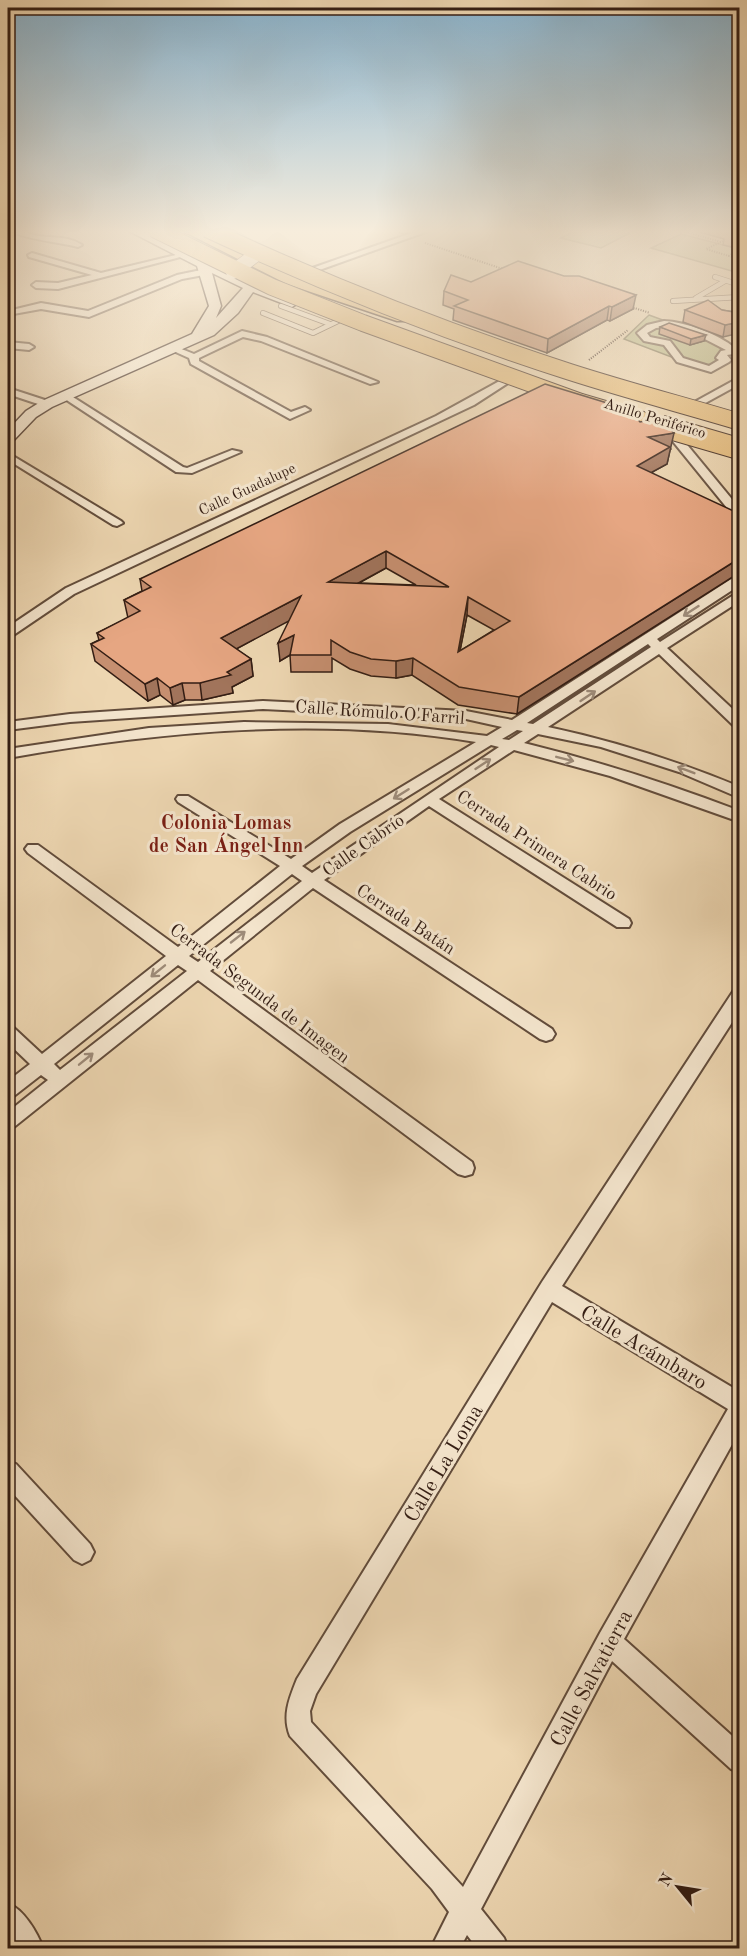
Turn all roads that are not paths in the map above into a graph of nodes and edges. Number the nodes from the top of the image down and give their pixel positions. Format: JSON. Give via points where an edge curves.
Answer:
{"nodes":[{"id":1,"x":209,"y":320,"type":"edge"},
{"id":2,"x":222,"y":320,"type":"edge"},
{"id":3,"x":281,"y":320,"type":"edge"},
{"id":4,"x":330,"y":320,"type":"edge"},
{"id":5,"x":356,"y":320,"type":"edge"},
{"id":6,"x":371,"y":320,"type":"edge"},
{"id":7,"x":407,"y":320,"type":"edge"},
{"id":8,"x":408,"y":320,"type":"edge"},
{"id":9,"x":425,"y":320,"type":"edge"},
{"id":10,"x":438,"y":320,"type":"edge"},
{"id":11,"x":334,"y":322,"type":"junction"},
{"id":12,"x":412,"y":322,"type":"junction"},
{"id":13,"x":191,"y":340,"type":"junction"},
{"id":14,"x":8,"y":345,"type":"edge"},
{"id":15,"x":29,"y":347,"type":"dead end"},
{"id":16,"x":174,"y":349,"type":"junction"},
{"id":17,"x":736,"y":351,"type":"edge"},
{"id":18,"x":194,"y":357,"type":"junction"},
{"id":19,"x":479,"y":363,"type":"dead end"},
{"id":20,"x":506,"y":376,"type":"junction"},
{"id":21,"x":740,"y":380,"type":"edge"},
{"id":22,"x":373,"y":382,"type":"dead end"},
{"id":23,"x":8,"y":391,"type":"edge"},
{"id":24,"x":65,"y":395,"type":"junction"},
{"id":25,"x":47,"y":404,"type":"junction"},
{"id":26,"x":694,"y":405,"type":"junction"},
{"id":27,"x":306,"y":410,"type":"dead end"},
{"id":28,"x":740,"y":418,"type":"edge"},
{"id":29,"x":740,"y":422,"type":"edge"},
{"id":30,"x":740,"y":430,"type":"edge"},
{"id":31,"x":675,"y":437,"type":"junction"},
{"id":32,"x":8,"y":438,"type":"edge"},
{"id":33,"x":740,"y":444,"type":"edge"},
{"id":34,"x":740,"y":449,"type":"edge"},
{"id":35,"x":236,"y":452,"type":"dead end"},
{"id":36,"x":8,"y":456,"type":"edge"},
{"id":37,"x":740,"y":457,"type":"edge"},
{"id":38,"x":740,"y":517,"type":"edge"},
{"id":39,"x":117,"y":523,"type":"dead end"},
{"id":40,"x":740,"y":579,"type":"edge"},
{"id":41,"x":740,"y":596,"type":"edge"},
{"id":42,"x":8,"y":633,"type":"edge"},
{"id":43,"x":654,"y":643,"type":"junction"},
{"id":44,"x":516,"y":724,"type":"junction"},
{"id":45,"x":740,"y":724,"type":"edge"},
{"id":46,"x":8,"y":726,"type":"edge"},
{"id":47,"x":540,"y":728,"type":"junction"},
{"id":48,"x":488,"y":740,"type":"junction"},
{"id":49,"x":512,"y":746,"type":"junction"},
{"id":50,"x":8,"y":753,"type":"edge"},
{"id":51,"x":740,"y":793,"type":"edge"},
{"id":52,"x":183,"y":799,"type":"dead end"},
{"id":53,"x":429,"y":799,"type":"junction"},
{"id":54,"x":740,"y":817,"type":"edge"},
{"id":55,"x":33,"y":849,"type":"dead end"},
{"id":56,"x":291,"y":866,"type":"junction"},
{"id":57,"x":313,"y":880,"type":"junction"},
{"id":58,"x":623,"y":923,"type":"dead end"},
{"id":59,"x":177,"y":955,"type":"junction"},
{"id":60,"x":196,"y":970,"type":"junction"},
{"id":61,"x":740,"y":995,"type":"edge"},
{"id":62,"x":8,"y":1034,"type":"edge"},
{"id":63,"x":546,"y":1034,"type":"dead end"},
{"id":64,"x":42,"y":1063,"type":"junction"},
{"id":65,"x":59,"y":1080,"type":"junction"},
{"id":66,"x":8,"y":1090,"type":"edge"},
{"id":67,"x":8,"y":1122,"type":"edge"},
{"id":68,"x":465,"y":1168,"type":"dead end"},
{"id":69,"x":549,"y":1289,"type":"junction"},
{"id":70,"x":740,"y":1406,"type":"edge"},
{"id":71,"x":8,"y":1472,"type":"edge"},
{"id":72,"x":82,"y":1552,"type":"dead end"},
{"id":73,"x":609,"y":1642,"type":"junction"},
{"id":74,"x":740,"y":1760,"type":"edge"},
{"id":75,"x":465,"y":1913,"type":"junction"},
{"id":76,"x":8,"y":1917,"type":"edge"},
{"id":77,"x":29,"y":1948,"type":"edge"},
{"id":78,"x":445,"y":1948,"type":"edge"},
{"id":79,"x":494,"y":1948,"type":"edge"}],
"edges":[{"from":1,"to":13,"type":"main road"},
{"from":2,"to":13,"type":"main road","via":[[210,332]]},
{"from":3,"to":11,"type":"lane","via":[[313,333]]},
{"from":4,"to":11,"type":"main road"},
{"from":5,"to":34,"type":"highway","bridge":true,"via":[[581,402]]},
{"from":6,"to":20,"type":"highway","name":"Anillo Periférico"},
{"from":7,"to":12,"type":"highway","name":"Anillo Periférico"},
{"from":8,"to":12,"type":"highway"},
{"from":9,"to":29,"type":"highway","bridge":true,"via":[[570,372]]},
{"from":10,"to":26,"type":"main road","via":[[540,359]]},
{"from":11,"to":20,"type":"main road"},
{"from":12,"to":30,"type":"highway","name":"Anillo Periférico","via":[[600,388]]},
{"from":13,"to":16,"type":"main road"},
{"from":14,"to":15,"type":"street"},
{"from":16,"to":18,"type":"street"},
{"from":16,"to":24,"type":"main road"},
{"from":17,"to":17,"type":"street","via":[[671,325],[649,327],[642,333],[647,339],[667,343],[680,360],[705,369],[726,360],[721,358],[723,354]]},
{"from":18,"to":22,"type":"street","via":[[242,334]]},
{"from":18,"to":27,"type":"street","via":[[194,362],[290,416]]},
{"from":19,"to":20,"type":"highway"},
{"from":20,"to":31,"type":"main road","via":[[573,406]]},
{"from":20,"to":33,"type":"highway","name":"Anillo Periférico"},
{"from":20,"to":42,"type":"street","name":"Calle Guadalupe","via":[[470,403],[440,418],[70,591]]},
{"from":21,"to":26,"type":"street"},
{"from":23,"to":25,"type":"street"},
{"from":24,"to":25,"type":"main road"},
{"from":24,"to":35,"type":"street","via":[[180,470],[188,471]]},
{"from":25,"to":32,"type":"main road"},
{"from":26,"to":28,"type":"main road"},
{"from":31,"to":37,"type":"main road"},
{"from":31,"to":38,"type":"street"},
{"from":36,"to":39,"type":"street"},
{"from":40,"to":43,"type":"street","name":"Calle Cabrío","one_way":true},
{"from":41,"to":43,"type":"street","name":"Calle Cabrío"},
{"from":43,"to":44,"type":"street","name":"Calle Cabrío"},
{"from":43,"to":45,"type":"street"},
{"from":47,"to":43,"type":"street","name":"Calle Cabrío","one_way":true},
{"from":44,"to":46,"type":"street","via":[[420,711],[263,705]]},
{"from":44,"to":47,"type":"street"},
{"from":44,"to":48,"type":"street","name":"Calle Cabrío"},
{"from":47,"to":49,"type":"street","name":"Calle Cabrío"},
{"from":51,"to":47,"type":"street","one_way":true,"via":[[684,769]]},
{"from":48,"to":49,"type":"street","name":"Calle Rómulo O'Farril"},
{"from":48,"to":50,"type":"street","name":"Calle Rómulo O'Farril","via":[[338,725],[208,727],[76,741]]},
{"from":48,"to":56,"type":"street","name":"Calle Cabrío","one_way":true},
{"from":53,"to":49,"type":"street","name":"Calle Cabrío","one_way":true},
{"from":49,"to":54,"type":"street","name":"Calle Rómulo O'Farril","one_way":true,"via":[[678,793]]},
{"from":52,"to":56,"type":"street","name":"Cerrada Batán"},
{"from":53,"to":57,"type":"street","name":"Calle Cabrío"},
{"from":53,"to":58,"type":"street","name":"Cerrada Primera Cabrio"},
{"from":55,"to":59,"type":"street","name":"Cerrada Segunda de Imagen"},
{"from":56,"to":57,"type":"street","name":"Cerrada Batán"},
{"from":56,"to":59,"type":"street","name":"Calle Cabrío"},
{"from":60,"to":57,"type":"street","name":"Calle Cabrío","one_way":true},
{"from":57,"to":63,"type":"street","name":"Cerrada Batán"},
{"from":59,"to":60,"type":"street","name":"Cerrada Segunda de Imagen"},
{"from":59,"to":64,"type":"street","name":"Calle Cabrío","one_way":true},
{"from":65,"to":60,"type":"street","name":"Calle Cabrío","one_way":true},
{"from":60,"to":68,"type":"street","name":"Cerrada Segunda de Imagen"},
{"from":61,"to":69,"type":"street","name":"Calle La Loma"},
{"from":62,"to":64,"type":"street"},
{"from":64,"to":65,"type":"street"},
{"from":64,"to":66,"type":"street","name":"Calle Cabrío"},
{"from":65,"to":67,"type":"street","name":"Calle Cabrío"},
{"from":69,"to":70,"type":"street","name":"Calle Acámbaro"},
{"from":69,"to":75,"type":"street","name":"Calle La Loma","via":[[306,1688],[298,1711],[299,1727],[441,1880]]},
{"from":70,"to":73,"type":"street","name":"Calle Salvatierra"},
{"from":71,"to":72,"type":"street"},
{"from":73,"to":74,"type":"street"},
{"from":73,"to":75,"type":"street","name":"Calle Salvatierra"},
{"from":75,"to":78,"type":"street","name":"Calle Salvatierra"},
{"from":75,"to":79,"type":"street","name":"Calle La Loma"},
{"from":76,"to":77,"type":"street"}]}
